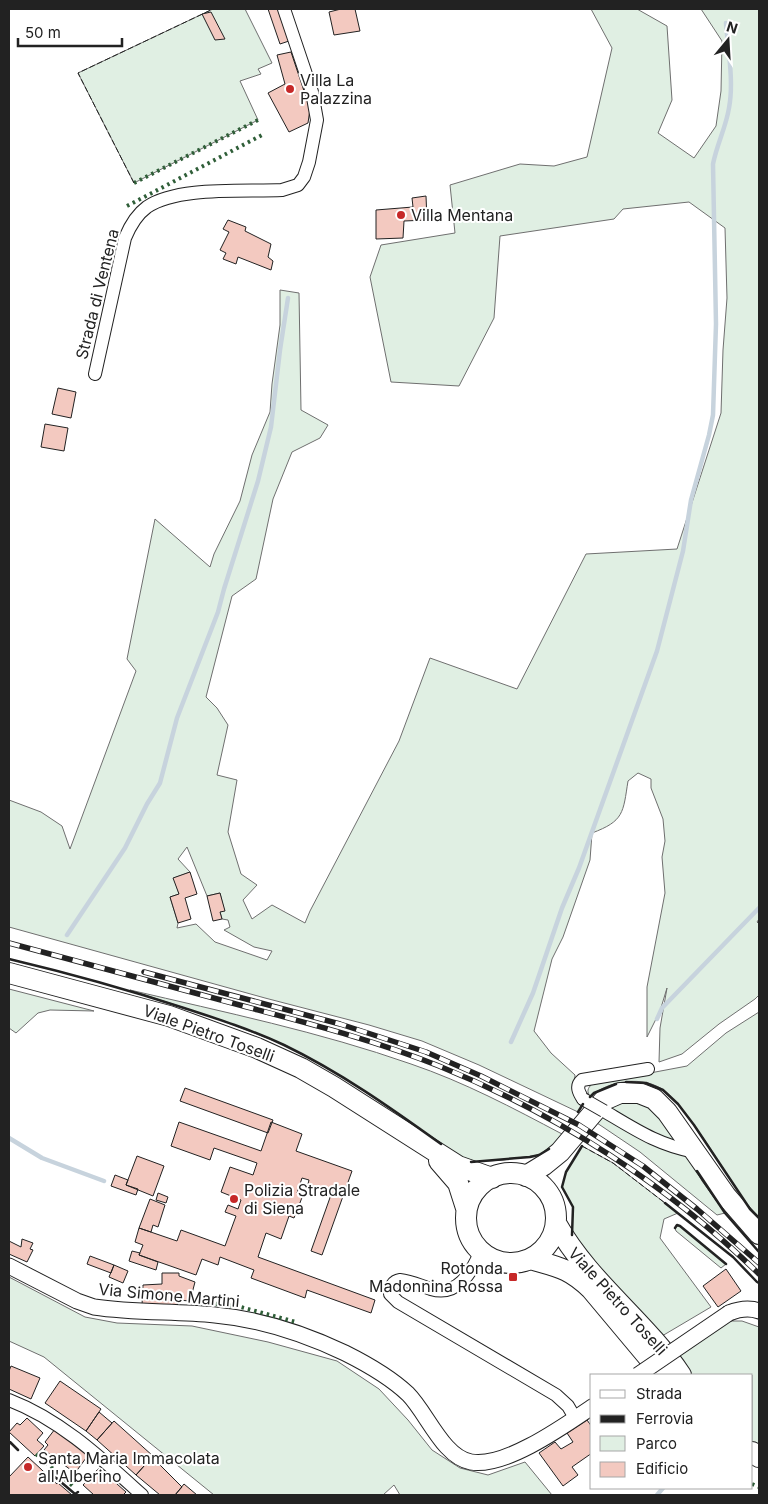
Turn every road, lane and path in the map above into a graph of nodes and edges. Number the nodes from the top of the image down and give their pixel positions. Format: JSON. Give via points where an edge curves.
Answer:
{"nodes":[{"id":1,"x":284,"y":9,"type":"edge"},
{"id":2,"x":95,"y":374,"type":"dead end"},
{"id":3,"x":9,"y":973,"type":"edge"},
{"id":4,"x":648,"y":1069,"type":"dead end"},
{"id":5,"x":420,"y":1142,"type":"junction"},
{"id":6,"x":560,"y":1152,"type":"junction"},
{"id":7,"x":695,"y":1152,"type":"junction"},
{"id":8,"x":526,"y":1176,"type":"junction"},
{"id":9,"x":492,"y":1178,"type":"junction"},
{"id":10,"x":549,"y":1193,"type":"junction"},
{"id":11,"x":466,"y":1208,"type":"junction"},
{"id":12,"x":557,"y":1225,"type":"junction"},
{"id":13,"x":759,"y":1234,"type":"edge"},
{"id":14,"x":480,"y":1252,"type":"junction"},
{"id":15,"x":530,"y":1259,"type":"junction"},
{"id":16,"x":9,"y":1266,"type":"edge"},
{"id":17,"x":759,"y":1311,"type":"edge"},
{"id":18,"x":639,"y":1374,"type":"edge"},
{"id":19,"x":662,"y":1374,"type":"edge"},
{"id":20,"x":680,"y":1374,"type":"edge"},
{"id":21,"x":9,"y":1400,"type":"edge"},
{"id":22,"x":590,"y":1408,"type":"edge"},
{"id":23,"x":575,"y":1418,"type":"junction"},
{"id":24,"x":142,"y":1495,"type":"edge"}],
"edges":[{"from":1,"to":2,"type":"street","name":"Strada di Ventena","via":[[312,92],[316,114],[316,127],[303,180],[282,190],[183,195],[154,203],[142,212],[125,238]]},
{"from":3,"to":5,"type":"main road","name":"Viale Pietro Toselli","via":[[154,1012],[240,1040],[318,1078]]},
{"from":4,"to":7,"type":"street","bridge":true,"via":[[582,1080],[578,1089],[583,1099],[652,1140]]},
{"from":5,"to":9,"type":"main road","name":"Viale Pietro Toselli","via":[[458,1166]]},
{"from":5,"to":11,"type":"main road","name":"Viale Pietro Toselli","via":[[454,1178]]},
{"from":6,"to":7,"type":"main road","via":[[600,1103],[612,1095],[628,1092],[644,1094],[659,1103]]},
{"from":6,"to":8,"type":"main road"},
{"from":6,"to":10,"type":"main road"},
{"from":7,"to":13,"type":"main road"},
{"from":8,"to":9,"type":"main road","name":"Viale Pietro Toselli","via":[[511,1173]]},
{"from":8,"to":10,"type":"main road","via":[[539,1182]]},
{"from":9,"to":11,"type":"main road","via":[[477,1189]]},
{"from":10,"to":12,"type":"main road","name":"Viale Pietro Toselli","via":[[557,1209]]},
{"from":11,"to":14,"type":"main road","name":"Viale Pietro Toselli","via":[[467,1229],[472,1243]]},
{"from":12,"to":15,"type":"main road","name":"Viale Pietro Toselli","via":[[548,1243]]},
{"from":12,"to":20,"type":"main road","name":"Viale Pietro Toselli","via":[[581,1261],[666,1353]]},
{"from":14,"to":15,"type":"main road","name":"Viale Pietro Toselli","via":[[494,1261]]},
{"from":14,"to":23,"type":"street","via":[[472,1269],[452,1290],[435,1290],[398,1280],[391,1286],[390,1294],[398,1302],[556,1395]]},
{"from":15,"to":19,"type":"main road","name":"Viale Pietro Toselli","via":[[564,1268],[578,1277]]},
{"from":16,"to":23,"type":"street","name":"Via Simone Martini","via":[[94,1307],[242,1318],[332,1347],[393,1382],[420,1408],[446,1446],[469,1462],[486,1463],[507,1456]]},
{"from":17,"to":18,"type":"street","bridge":true,"via":[[746,1309],[729,1313]]},
{"from":21,"to":24,"type":"street","via":[[62,1427]]},
{"from":22,"to":23,"type":"street","name":"Via Simone Martini"}]}
